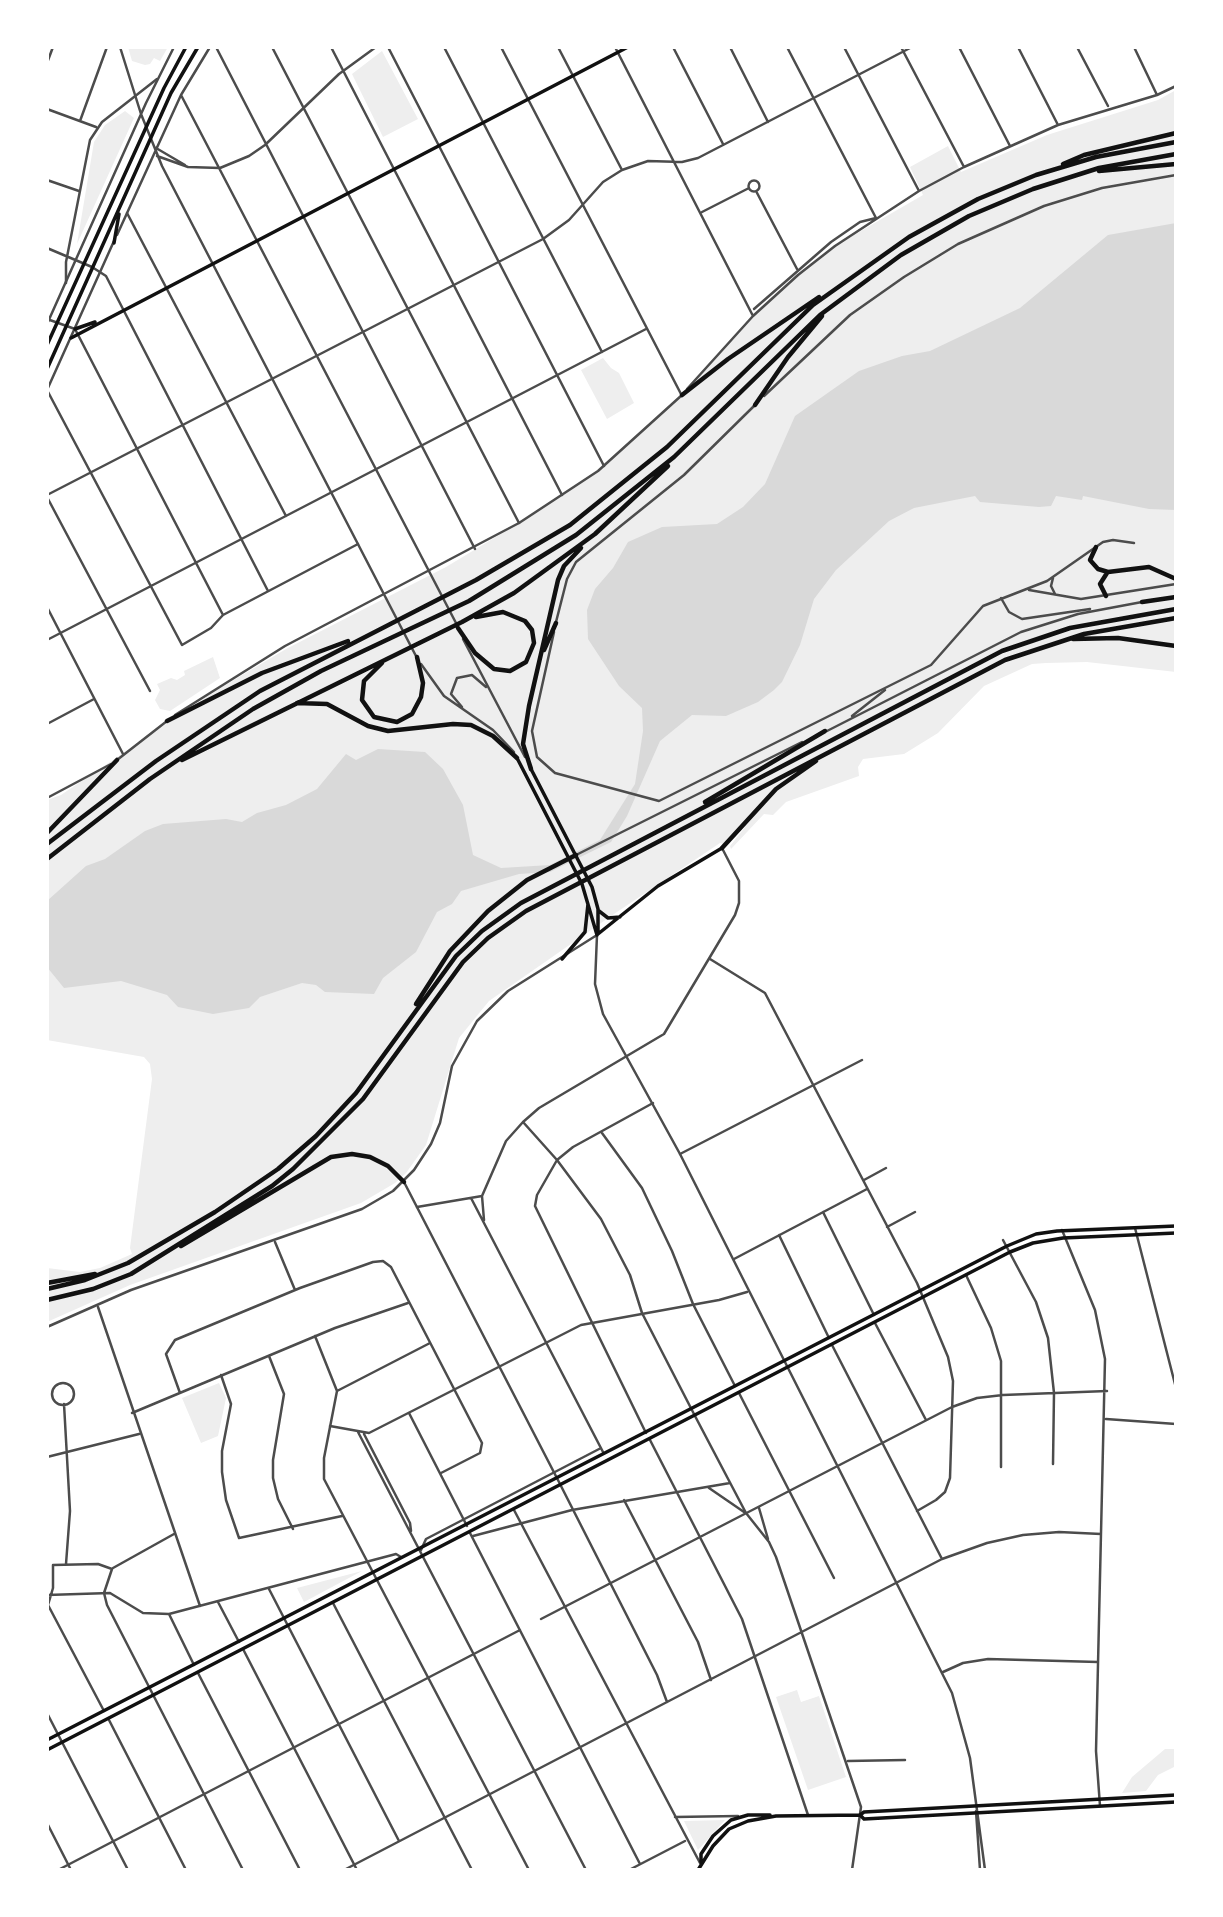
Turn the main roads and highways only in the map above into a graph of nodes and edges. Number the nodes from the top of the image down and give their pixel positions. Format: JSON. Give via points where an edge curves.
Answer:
{"nodes":[{"id":1,"x":187,"y":47,"type":"edge"},
{"id":2,"x":198,"y":47,"type":"edge"},
{"id":3,"x":628,"y":47,"type":"edge"},
{"id":4,"x":617,"y":50,"type":"edge"},
{"id":5,"x":1175,"y":133,"type":"edge"},
{"id":6,"x":1176,"y":142,"type":"edge"},
{"id":7,"x":1176,"y":154,"type":"edge"},
{"id":8,"x":1176,"y":164,"type":"edge"},
{"id":9,"x":1084,"y":172,"type":"junction"},
{"id":10,"x":1036,"y":175,"type":"junction"},
{"id":11,"x":121,"y":205,"type":"junction"},
{"id":12,"x":114,"y":243,"type":"road end"},
{"id":13,"x":838,"y":286,"type":"junction"},
{"id":14,"x":832,"y":304,"type":"junction"},
{"id":15,"x":97,"y":322,"type":"junction"},
{"id":16,"x":75,"y":329,"type":"road end"},
{"id":17,"x":71,"y":338,"type":"road end"},
{"id":18,"x":47,"y":345,"type":"edge"},
{"id":19,"x":47,"y":369,"type":"edge"},
{"id":20,"x":682,"y":395,"type":"road end"},
{"id":21,"x":755,"y":405,"type":"road end"},
{"id":22,"x":697,"y":435,"type":"junction"},
{"id":23,"x":595,"y":534,"type":"junction"},
{"id":24,"x":1096,"y":547,"type":"road end"},
{"id":25,"x":1111,"y":572,"type":"junction"},
{"id":26,"x":1176,"y":579,"type":"edge"},
{"id":27,"x":1106,"y":596,"type":"road end"},
{"id":28,"x":1176,"y":596,"type":"edge"},
{"id":29,"x":1142,"y":602,"type":"road end"},
{"id":30,"x":1176,"y":609,"type":"edge"},
{"id":31,"x":1176,"y":618,"type":"edge"},
{"id":32,"x":462,"y":622,"type":"junction"},
{"id":33,"x":556,"y":623,"type":"road end"},
{"id":34,"x":458,"y":628,"type":"road end"},
{"id":35,"x":378,"y":630,"type":"junction"},
{"id":36,"x":1061,"y":640,"type":"junction"},
{"id":37,"x":1176,"y":646,"type":"edge"},
{"id":38,"x":396,"y":654,"type":"junction"},
{"id":39,"x":417,"y":657,"type":"road end"},
{"id":40,"x":540,"y":660,"type":"junction"},
{"id":41,"x":290,"y":704,"type":"junction"},
{"id":42,"x":167,"y":721,"type":"road end"},
{"id":43,"x":825,"y":732,"type":"road end"},
{"id":44,"x":840,"y":746,"type":"junction"},
{"id":45,"x":517,"y":758,"type":"joint"},
{"id":46,"x":117,"y":760,"type":"road end"},
{"id":47,"x":531,"y":769,"type":"joint"},
{"id":48,"x":163,"y":770,"type":"junction"},
{"id":49,"x":47,"y":833,"type":"edge"},
{"id":50,"x":645,"y":836,"type":"junction"},
{"id":51,"x":47,"y":844,"type":"edge"},
{"id":52,"x":722,"y":848,"type":"joint"},
{"id":53,"x":576,"y":855,"type":"junction"},
{"id":54,"x":569,"y":858,"type":"junction"},
{"id":55,"x":47,"y":859,"type":"edge"},
{"id":56,"x":587,"y":895,"type":"junction"},
{"id":57,"x":598,"y":909,"type":"junction"},
{"id":58,"x":620,"y":917,"type":"junction"},
{"id":59,"x":597,"y":935,"type":"junction"},
{"id":60,"x":562,"y":959,"type":"road end"},
{"id":61,"x":410,"y":1018,"type":"junction"},
{"id":62,"x":404,"y":1182,"type":"road end"},
{"id":63,"x":1176,"y":1226,"type":"edge"},
{"id":64,"x":1176,"y":1233,"type":"edge"},
{"id":65,"x":167,"y":1252,"type":"junction"},
{"id":66,"x":107,"y":1272,"type":"junction"},
{"id":67,"x":47,"y":1283,"type":"edge"},
{"id":68,"x":47,"y":1289,"type":"edge"},
{"id":69,"x":47,"y":1300,"type":"edge"},
{"id":70,"x":47,"y":1740,"type":"edge"},
{"id":71,"x":47,"y":1750,"type":"edge"},
{"id":72,"x":1176,"y":1796,"type":"edge"},
{"id":73,"x":1176,"y":1802,"type":"edge"},
{"id":74,"x":860,"y":1815,"type":"junction"},
{"id":75,"x":776,"y":1816,"type":"junction"},
{"id":76,"x":701,"y":1864,"type":"junction"},
{"id":77,"x":698,"y":1870,"type":"edge"}],
"edges":[{"from":1,"to":18,"type":"main road","via":[[146,126]]},
{"from":2,"to":11,"type":"main road","via":[[176,84]]},
{"from":3,"to":4,"type":"main road"},
{"from":4,"to":15,"type":"main road"},
{"from":5,"to":10,"type":"highway","via":[[1084,155]]},
{"from":6,"to":10,"type":"highway"},
{"from":7,"to":9,"type":"highway"},
{"from":8,"to":9,"type":"highway"},
{"from":9,"to":14,"type":"highway","via":[[1011,197],[955,223]]},
{"from":10,"to":13,"type":"highway","via":[[936,221]]},
{"from":11,"to":12,"type":"main road"},
{"from":11,"to":19,"type":"main road"},
{"from":13,"to":20,"type":"highway","via":[[727,359]]},
{"from":13,"to":35,"type":"highway","via":[[784,332],[673,442],[595,506],[531,550]]},
{"from":14,"to":21,"type":"highway","via":[[793,349]]},
{"from":14,"to":22,"type":"highway"},
{"from":15,"to":16,"type":"main road"},
{"from":15,"to":17,"type":"main road"},
{"from":22,"to":23,"type":"highway"},
{"from":22,"to":48,"type":"highway","via":[[608,512],[524,570],[287,689]]},
{"from":23,"to":32,"type":"highway","via":[[530,583]]},
{"from":23,"to":40,"type":"highway","via":[[562,570]]},
{"from":24,"to":25,"type":"highway","via":[[1090,557],[1093,566]]},
{"from":25,"to":26,"type":"highway","via":[[1157,569]]},
{"from":25,"to":27,"type":"highway","via":[[1101,582]]},
{"from":28,"to":29,"type":"highway"},
{"from":30,"to":50,"type":"highway","via":[[1082,625],[1013,646]]},
{"from":31,"to":36,"type":"highway"},
{"from":32,"to":34,"type":"highway","via":[[493,612],[518,616],[532,631],[531,655],[518,668],[496,670],[480,658]]},
{"from":32,"to":38,"type":"highway"},
{"from":33,"to":40,"type":"highway"},
{"from":35,"to":42,"type":"highway","via":[[262,673]]},
{"from":35,"to":51,"type":"highway","via":[[301,667],[227,712]]},
{"from":36,"to":37,"type":"highway","via":[[1118,638]]},
{"from":36,"to":44,"type":"highway","via":[[995,665]]},
{"from":38,"to":39,"type":"highway","via":[[371,671],[362,689],[368,711],[387,722],[407,718],[419,703],[423,683]]},
{"from":38,"to":41,"type":"highway"},
{"from":40,"to":47,"type":"highway","via":[[523,733]]},
{"from":41,"to":45,"type":"highway","via":[[327,704],[368,726],[388,731],[471,725],[493,736]]},
{"from":41,"to":48,"type":"highway"},
{"from":43,"to":50,"type":"highway"},
{"from":44,"to":52,"type":"highway","via":[[776,789]]},
{"from":44,"to":65,"type":"highway","via":[[506,923],[456,971],[370,1090],[322,1142],[272,1186]]},
{"from":45,"to":54,"type":"main road"},
{"from":46,"to":49,"type":"highway"},
{"from":47,"to":53,"type":"main road"},
{"from":48,"to":55,"type":"highway"},
{"from":50,"to":61,"type":"highway","via":[[491,923],[449,965]]},
{"from":52,"to":58,"type":"main road","via":[[658,886]]},
{"from":53,"to":54,"type":"highway"},
{"from":53,"to":57,"type":"main road"},
{"from":54,"to":56,"type":"main road"},
{"from":54,"to":61,"type":"highway","via":[[517,887],[479,919],[445,958]]},
{"from":56,"to":59,"type":"main road"},
{"from":56,"to":60,"type":"main road","via":[[586,929]]},
{"from":57,"to":58,"type":"main road","via":[[606,917]]},
{"from":57,"to":59,"type":"main road"},
{"from":58,"to":59,"type":"main road"},
{"from":61,"to":66,"type":"highway","via":[[356,1093],[299,1151],[215,1212]]},
{"from":62,"to":65,"type":"highway","via":[[370,1157],[331,1157]]},
{"from":63,"to":70,"type":"main road","via":[[1062,1230],[1007,1246]]},
{"from":64,"to":71,"type":"main road","via":[[1063,1238],[1010,1252]]},
{"from":65,"to":69,"type":"highway","via":[[113,1282]]},
{"from":66,"to":67,"type":"highway"},
{"from":66,"to":68,"type":"highway"},
{"from":72,"to":74,"type":"main road"},
{"from":73,"to":74,"type":"main road","via":[[864,1819]]},
{"from":74,"to":75,"type":"main road"},
{"from":75,"to":76,"type":"main road","via":[[729,1829]]},
{"from":75,"to":76,"type":"main road","via":[[742,1816],[724,1825],[701,1854]]},
{"from":76,"to":77,"type":"main road"}]}
